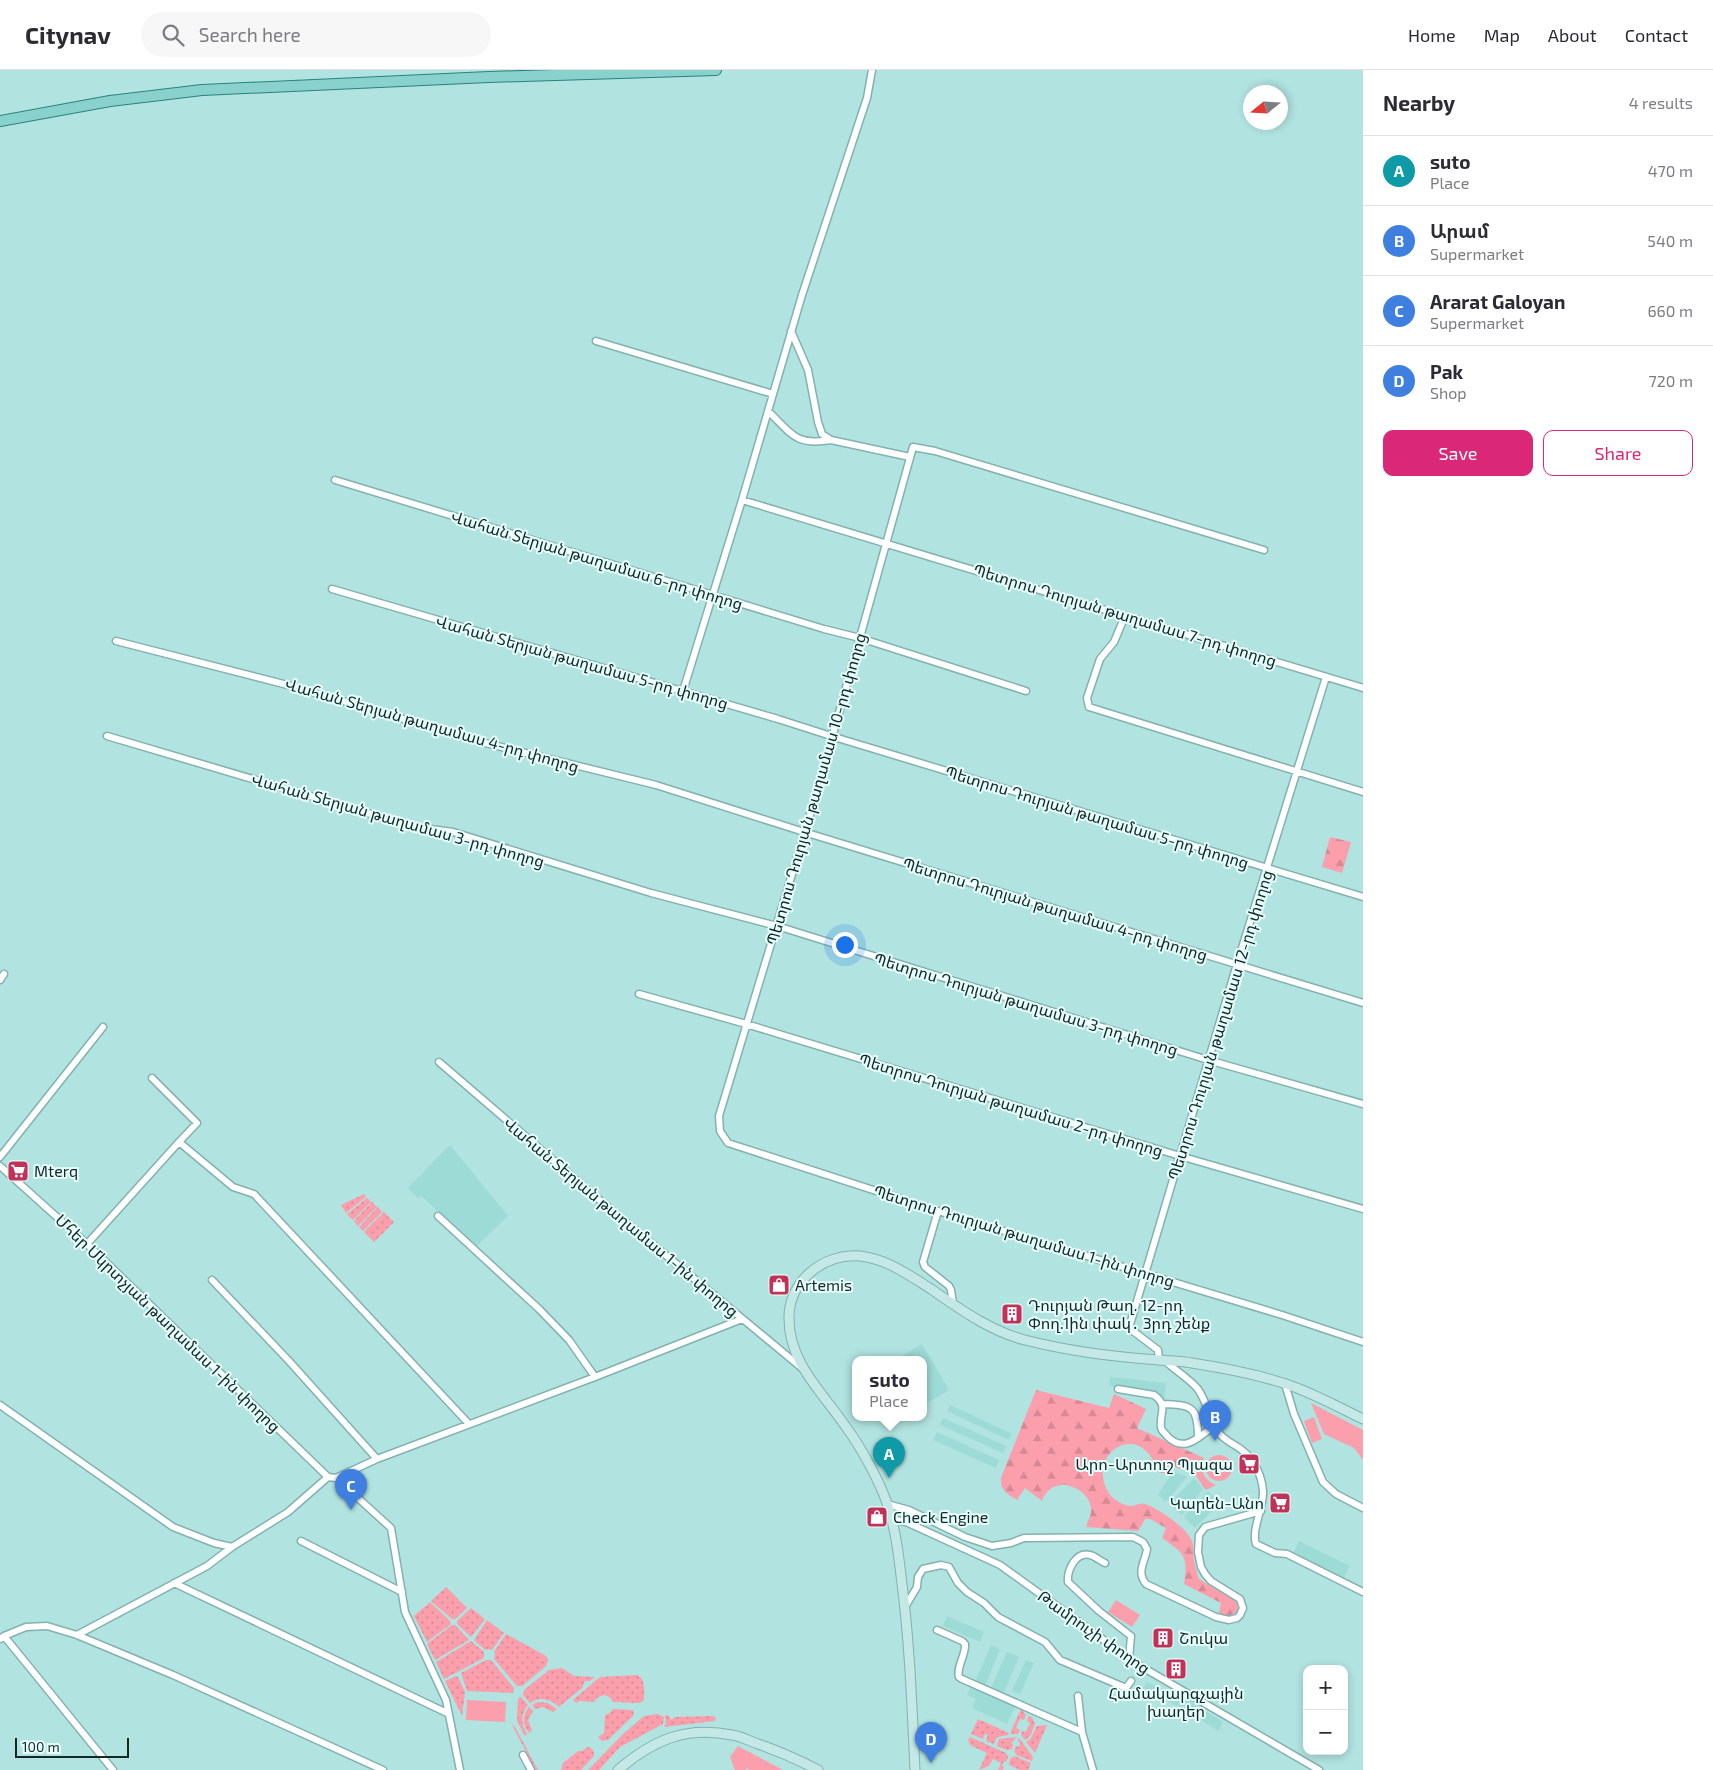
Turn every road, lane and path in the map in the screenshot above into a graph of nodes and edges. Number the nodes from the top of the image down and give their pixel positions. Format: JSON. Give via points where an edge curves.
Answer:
{"nodes":[{"id":1,"x":716,"y":70,"type":"edge"},
{"id":2,"x":872,"y":70,"type":"edge"},
{"id":3,"x":0,"y":121,"type":"edge"},
{"id":4,"x":792,"y":331,"type":"junction"},
{"id":5,"x":596,"y":341,"type":"dead end"},
{"id":6,"x":773,"y":394,"type":"junction"},
{"id":7,"x":768,"y":411,"type":"junction"},
{"id":8,"x":831,"y":440,"type":"junction"},
{"id":9,"x":910,"y":457,"type":"junction"},
{"id":10,"x":335,"y":480,"type":"dead end"},
{"id":11,"x":742,"y":500,"type":"junction"},
{"id":12,"x":886,"y":543,"type":"junction"},
{"id":13,"x":1264,"y":550,"type":"dead end"},
{"id":14,"x":332,"y":589,"type":"dead end"},
{"id":15,"x":712,"y":594,"type":"junction"},
{"id":16,"x":1125,"y":616,"type":"junction"},
{"id":17,"x":860,"y":638,"type":"junction"},
{"id":18,"x":116,"y":640,"type":"dead end"},
{"id":19,"x":1326,"y":677,"type":"junction"},
{"id":20,"x":1363,"y":688,"type":"edge"},
{"id":21,"x":1026,"y":690,"type":"dead end"},
{"id":22,"x":683,"y":691,"type":"junction"},
{"id":23,"x":107,"y":736,"type":"dead end"},
{"id":24,"x":831,"y":736,"type":"junction"},
{"id":25,"x":1298,"y":773,"type":"junction"},
{"id":26,"x":1363,"y":792,"type":"edge"},
{"id":27,"x":804,"y":832,"type":"junction"},
{"id":28,"x":1267,"y":868,"type":"junction"},
{"id":29,"x":1363,"y":897,"type":"edge"},
{"id":30,"x":777,"y":926,"type":"junction"},
{"id":31,"x":1237,"y":964,"type":"junction"},
{"id":32,"x":639,"y":994,"type":"dead end"},
{"id":33,"x":1363,"y":1003,"type":"edge"},
{"id":34,"x":746,"y":1024,"type":"junction"},
{"id":35,"x":103,"y":1027,"type":"dead end"},
{"id":36,"x":1208,"y":1060,"type":"junction"},
{"id":37,"x":439,"y":1062,"type":"dead end"},
{"id":38,"x":152,"y":1078,"type":"dead end"},
{"id":39,"x":1363,"y":1104,"type":"edge"},
{"id":40,"x":720,"y":1131,"type":"joint"},
{"id":41,"x":179,"y":1142,"type":"junction"},
{"id":42,"x":1180,"y":1156,"type":"junction"},
{"id":43,"x":0,"y":1157,"type":"edge"},
{"id":44,"x":0,"y":1166,"type":"edge"},
{"id":45,"x":1363,"y":1209,"type":"edge"},
{"id":46,"x":938,"y":1211,"type":"junction"},
{"id":47,"x":438,"y":1216,"type":"dead end"},
{"id":48,"x":86,"y":1244,"type":"junction"},
{"id":49,"x":1146,"y":1273,"type":"junction"},
{"id":50,"x":212,"y":1280,"type":"dead end"},
{"id":51,"x":953,"y":1304,"type":"junction"},
{"id":52,"x":742,"y":1319,"type":"junction"},
{"id":53,"x":1363,"y":1342,"type":"edge"},
{"id":54,"x":1162,"y":1361,"type":"junction"},
{"id":55,"x":804,"y":1370,"type":"junction"},
{"id":56,"x":595,"y":1377,"type":"junction"},
{"id":57,"x":1285,"y":1384,"type":"junction"},
{"id":58,"x":1118,"y":1388,"type":"dead end"},
{"id":59,"x":1162,"y":1404,"type":"junction"},
{"id":60,"x":0,"y":1405,"type":"edge"},
{"id":61,"x":1363,"y":1419,"type":"edge"},
{"id":62,"x":469,"y":1424,"type":"junction"},
{"id":63,"x":1214,"y":1426,"type":"junction"},
{"id":64,"x":1198,"y":1438,"type":"junction"},
{"id":65,"x":377,"y":1459,"type":"junction"},
{"id":66,"x":328,"y":1477,"type":"junction"},
{"id":67,"x":336,"y":1478,"type":"junction"},
{"id":68,"x":887,"y":1504,"type":"junction"},
{"id":69,"x":1363,"y":1508,"type":"edge"},
{"id":70,"x":1261,"y":1511,"type":"junction"},
{"id":71,"x":892,"y":1519,"type":"junction"},
{"id":72,"x":300,"y":1541,"type":"dead end"},
{"id":73,"x":232,"y":1547,"type":"junction"},
{"id":74,"x":1105,"y":1564,"type":"dead end"},
{"id":75,"x":174,"y":1583,"type":"junction"},
{"id":76,"x":402,"y":1592,"type":"junction"},
{"id":77,"x":1363,"y":1592,"type":"edge"},
{"id":78,"x":905,"y":1607,"type":"junction"},
{"id":79,"x":937,"y":1630,"type":"dead end"},
{"id":80,"x":77,"y":1635,"type":"junction"},
{"id":81,"x":2,"y":1638,"type":"edge"},
{"id":82,"x":1129,"y":1659,"type":"junction"},
{"id":83,"x":1131,"y":1681,"type":"dead end"},
{"id":84,"x":1078,"y":1696,"type":"dead end"},
{"id":85,"x":447,"y":1713,"type":"junction"},
{"id":86,"x":1082,"y":1732,"type":"junction"},
{"id":87,"x":523,"y":1755,"type":"dead end"},
{"id":88,"x":114,"y":1770,"type":"edge"},
{"id":89,"x":383,"y":1770,"type":"edge"},
{"id":90,"x":460,"y":1770,"type":"edge"},
{"id":91,"x":531,"y":1770,"type":"edge"},
{"id":92,"x":618,"y":1770,"type":"edge"},
{"id":93,"x":818,"y":1770,"type":"edge"},
{"id":94,"x":915,"y":1770,"type":"edge"},
{"id":95,"x":1093,"y":1770,"type":"edge"},
{"id":96,"x":1319,"y":1770,"type":"edge"}],
"edges":[{"from":1,"to":3,"type":"main road","via":[[202,90],[110,101]]},
{"from":2,"to":4,"type":"street","via":[[867,98]]},
{"from":4,"to":6,"type":"street"},
{"from":4,"to":8,"type":"street","via":[[808,370],[822,434]]},
{"from":5,"to":6,"type":"street"},
{"from":6,"to":7,"type":"street"},
{"from":7,"to":8,"type":"street","via":[[804,442]]},
{"from":7,"to":11,"type":"street"},
{"from":8,"to":9,"type":"street"},
{"from":9,"to":12,"type":"street","name":"Պետրոս Դուրյան թաղամաս 10-րդ փողոց"},
{"from":9,"to":13,"type":"street","name":"Պետրոս Դուրյան թաղամաս 10-րդ փողոց","via":[[913,447],[935,451]]},
{"from":10,"to":15,"type":"street","name":"Վահան Տերյան թաղամաս 6-րդ փողոց"},
{"from":11,"to":12,"type":"street","name":"Պետրոս Դուրյան թաղամաս 7-րդ փողոց"},
{"from":11,"to":15,"type":"street"},
{"from":12,"to":16,"type":"street","name":"Պետրոս Դուրյան թաղամաս 7-րդ փողոց"},
{"from":12,"to":17,"type":"street","name":"Պետրոս Դուրյան թաղամաս 10-րդ փողոց"},
{"from":14,"to":22,"type":"street","name":"Վահան Տերյան թաղամաս 5-րդ փողոց"},
{"from":15,"to":17,"type":"street","name":"Վահան Տերյան թաղամաս 6-րդ փողոց"},
{"from":15,"to":22,"type":"street"},
{"from":16,"to":19,"type":"street","name":"Պետրոս Դուրյան թաղամաս 7-րդ փողոց"},
{"from":16,"to":25,"type":"street","via":[[1114,642],[1100,660],[1087,698],[1089,706]]},
{"from":17,"to":21,"type":"street","name":"Վահան Տերյան թաղամաս 6-րդ փողոց"},
{"from":17,"to":24,"type":"street","name":"Պետրոս Դուրյան թաղամաս 10-րդ փողոց"},
{"from":18,"to":27,"type":"street","name":"Վահան Տերյան թաղամաս 4-րդ փողոց","via":[[293,686],[477,741],[656,785]]},
{"from":19,"to":20,"type":"street","name":"Պետրոս Դուրյան թաղամաս 7-րդ փողոց"},
{"from":19,"to":25,"type":"street","name":"Պետրոս Դուրյան թաղամաս 12-րդ փողոց"},
{"from":22,"to":24,"type":"street","name":"Վահան Տերյան թաղամաս 5-րդ փողոց"},
{"from":23,"to":30,"type":"street","name":"Վահան Տերյան թաղամաս 3-րդ փողոց","via":[[415,827],[453,832],[642,890]]},
{"from":24,"to":27,"type":"street","name":"Պետրոս Դուրյան թաղամաս 10-րդ փողոց"},
{"from":24,"to":28,"type":"street","name":"Պետրոս Դուրյան թաղամաս 5-րդ փողոց"},
{"from":25,"to":26,"type":"street"},
{"from":25,"to":28,"type":"street","name":"Պետրոս Դուրյան թաղամաս 12-րդ փողոց"},
{"from":27,"to":30,"type":"street","name":"Պետրոս Դուրյան թաղամաս 10-րդ փողոց"},
{"from":27,"to":31,"type":"street","name":"Պետրոս Դուրյան թաղամաս 4-րդ փողոց"},
{"from":28,"to":29,"type":"street","name":"Պետրոս Դուրյան թաղամաս 5-րդ փողոց"},
{"from":28,"to":31,"type":"street","name":"Պետրոս Դուրյան թաղամաս 12-րդ փողոց"},
{"from":30,"to":34,"type":"street","name":"Պետրոս Դուրյան թաղամաս 10-րդ փողոց"},
{"from":30,"to":36,"type":"street","name":"Պետրոս Դուրյան թաղամաս 3-րդ փողոց"},
{"from":31,"to":33,"type":"street","name":"Պետրոս Դուրյան թաղամաս 4-րդ փողոց"},
{"from":31,"to":36,"type":"street","name":"Պետրոս Դուրյան թաղամաս 12-րդ փողոց"},
{"from":32,"to":34,"type":"street","name":"Պետրոս Դուրյան թաղամաս 2-րդ փողոց"},
{"from":34,"to":40,"type":"street","name":"Պետրոս Դուրյան թաղամաս 10-րդ փողոց","via":[[719,1116]]},
{"from":34,"to":42,"type":"street","name":"Պետրոս Դուրյան թաղամաս 2-րդ փողոց"},
{"from":35,"to":43,"type":"street"},
{"from":36,"to":39,"type":"street","name":"Պետրոս Դուրյան թաղամաս 3-րդ փողոց"},
{"from":36,"to":42,"type":"street","name":"Պետրոս Դուրյան թաղամաս 12-րդ փողոց"},
{"from":37,"to":52,"type":"street","name":"Վահան Տերյան թաղամաս 1-ին փողոց"},
{"from":38,"to":41,"type":"street","via":[[197,1123]]},
{"from":40,"to":46,"type":"street","name":"Պետրոս Դուրյան թաղամաս 1-ին փողոց","via":[[728,1143]]},
{"from":41,"to":48,"type":"street"},
{"from":41,"to":62,"type":"street","via":[[233,1187],[254,1194]]},
{"from":42,"to":45,"type":"street","name":"Պետրոս Դուրյան թաղամաս 2-րդ փողոց"},
{"from":42,"to":49,"type":"street","name":"Պետրոս Դուրյան թաղամաս 12-րդ փողոց"},
{"from":44,"to":48,"type":"street","name":"Մհեր Մկրտչյան թաղամաս 1-ին փողոց"},
{"from":46,"to":49,"type":"street","name":"Պետրոս Դուրյան թաղամաս 1-ին փողոց"},
{"from":46,"to":51,"type":"street","via":[[923,1262],[949,1286]]},
{"from":47,"to":56,"type":"street","via":[[545,1315],[569,1340]]},
{"from":48,"to":66,"type":"street","name":"Մհեր Մկրտչյան թաղամաս 1-ին փողոց"},
{"from":49,"to":53,"type":"street","name":"Պետրոս Դուրյան թաղամաս 1-ին փողոց"},
{"from":49,"to":54,"type":"street","name":"Պետրոս Դուրյան թաղամաս 12-րդ փողոց","via":[[1129,1328],[1158,1350]]},
{"from":50,"to":65,"type":"street"},
{"from":51,"to":54,"type":"main road","via":[[996,1330],[1024,1340],[1092,1353]]},
{"from":51,"to":55,"type":"main road","via":[[899,1268],[877,1260],[859,1256],[840,1257],[828,1262],[804,1278],[794,1291],[789,1306],[789,1334]]},
{"from":52,"to":55,"type":"street","name":"Վահան Տերյան թաղամաս 1-ին փողոց"},
{"from":52,"to":56,"type":"street"},
{"from":54,"to":57,"type":"main road","via":[[1234,1370]]},
{"from":54,"to":63,"type":"street","via":[[1198,1389]]},
{"from":55,"to":68,"type":"main road","via":[[848,1428]]},
{"from":56,"to":62,"type":"street"},
{"from":57,"to":61,"type":"main road"},
{"from":57,"to":69,"type":"street","via":[[1323,1482],[1336,1494]]},
{"from":58,"to":59,"type":"street","via":[[1154,1395]]},
{"from":59,"to":64,"type":"street","via":[[1183,1405],[1193,1411],[1197,1416]]},
{"from":59,"to":64,"type":"street","via":[[1161,1427],[1170,1439],[1180,1445]]},
{"from":60,"to":73,"type":"street","via":[[173,1527]]},
{"from":62,"to":65,"type":"street"},
{"from":63,"to":64,"type":"street"},
{"from":63,"to":70,"type":"street","via":[[1225,1440],[1254,1461],[1263,1492]]},
{"from":65,"to":67,"type":"street"},
{"from":66,"to":67,"type":"street"},
{"from":66,"to":73,"type":"street","via":[[288,1512]]},
{"from":67,"to":76,"type":"street","via":[[391,1528]]},
{"from":68,"to":70,"type":"street","via":[[909,1510],[992,1546],[1024,1538],[1133,1537],[1147,1549],[1140,1573],[1146,1584],[1229,1620],[1240,1615],[1242,1603],[1205,1574],[1198,1552],[1199,1535],[1205,1527]]},
{"from":68,"to":71,"type":"main road"},
{"from":70,"to":77,"type":"street","via":[[1254,1538],[1256,1544],[1275,1553],[1287,1554]]},
{"from":71,"to":78,"type":"main road"},
{"from":71,"to":82,"type":"street","name":"Թամրուչի փողոց","via":[[906,1522],[1000,1565]]},
{"from":72,"to":76,"type":"street"},
{"from":73,"to":75,"type":"street","via":[[207,1566]]},
{"from":74,"to":82,"type":"street","via":[[1091,1555],[1076,1558],[1068,1582],[1131,1636]]},
{"from":75,"to":80,"type":"street"},
{"from":75,"to":85,"type":"street"},
{"from":76,"to":85,"type":"street","via":[[405,1612],[446,1700]]},
{"from":78,"to":83,"type":"street","via":[[923,1569],[942,1565],[949,1567],[967,1592],[998,1616],[1045,1642],[1060,1660],[1126,1688]]},
{"from":78,"to":94,"type":"main road"},
{"from":79,"to":86,"type":"street","via":[[965,1644],[959,1677]]},
{"from":80,"to":81,"type":"street","via":[[47,1626],[26,1627]]},
{"from":80,"to":89,"type":"street"},
{"from":81,"to":88,"type":"street"},
{"from":82,"to":96,"type":"street","name":"Թամրուչի փողոց"},
{"from":84,"to":86,"type":"street"},
{"from":85,"to":90,"type":"street"},
{"from":86,"to":95,"type":"street"},
{"from":87,"to":91,"type":"street"},
{"from":92,"to":93,"type":"main road","via":[[651,1746],[696,1731],[733,1735],[794,1757]]}]}
